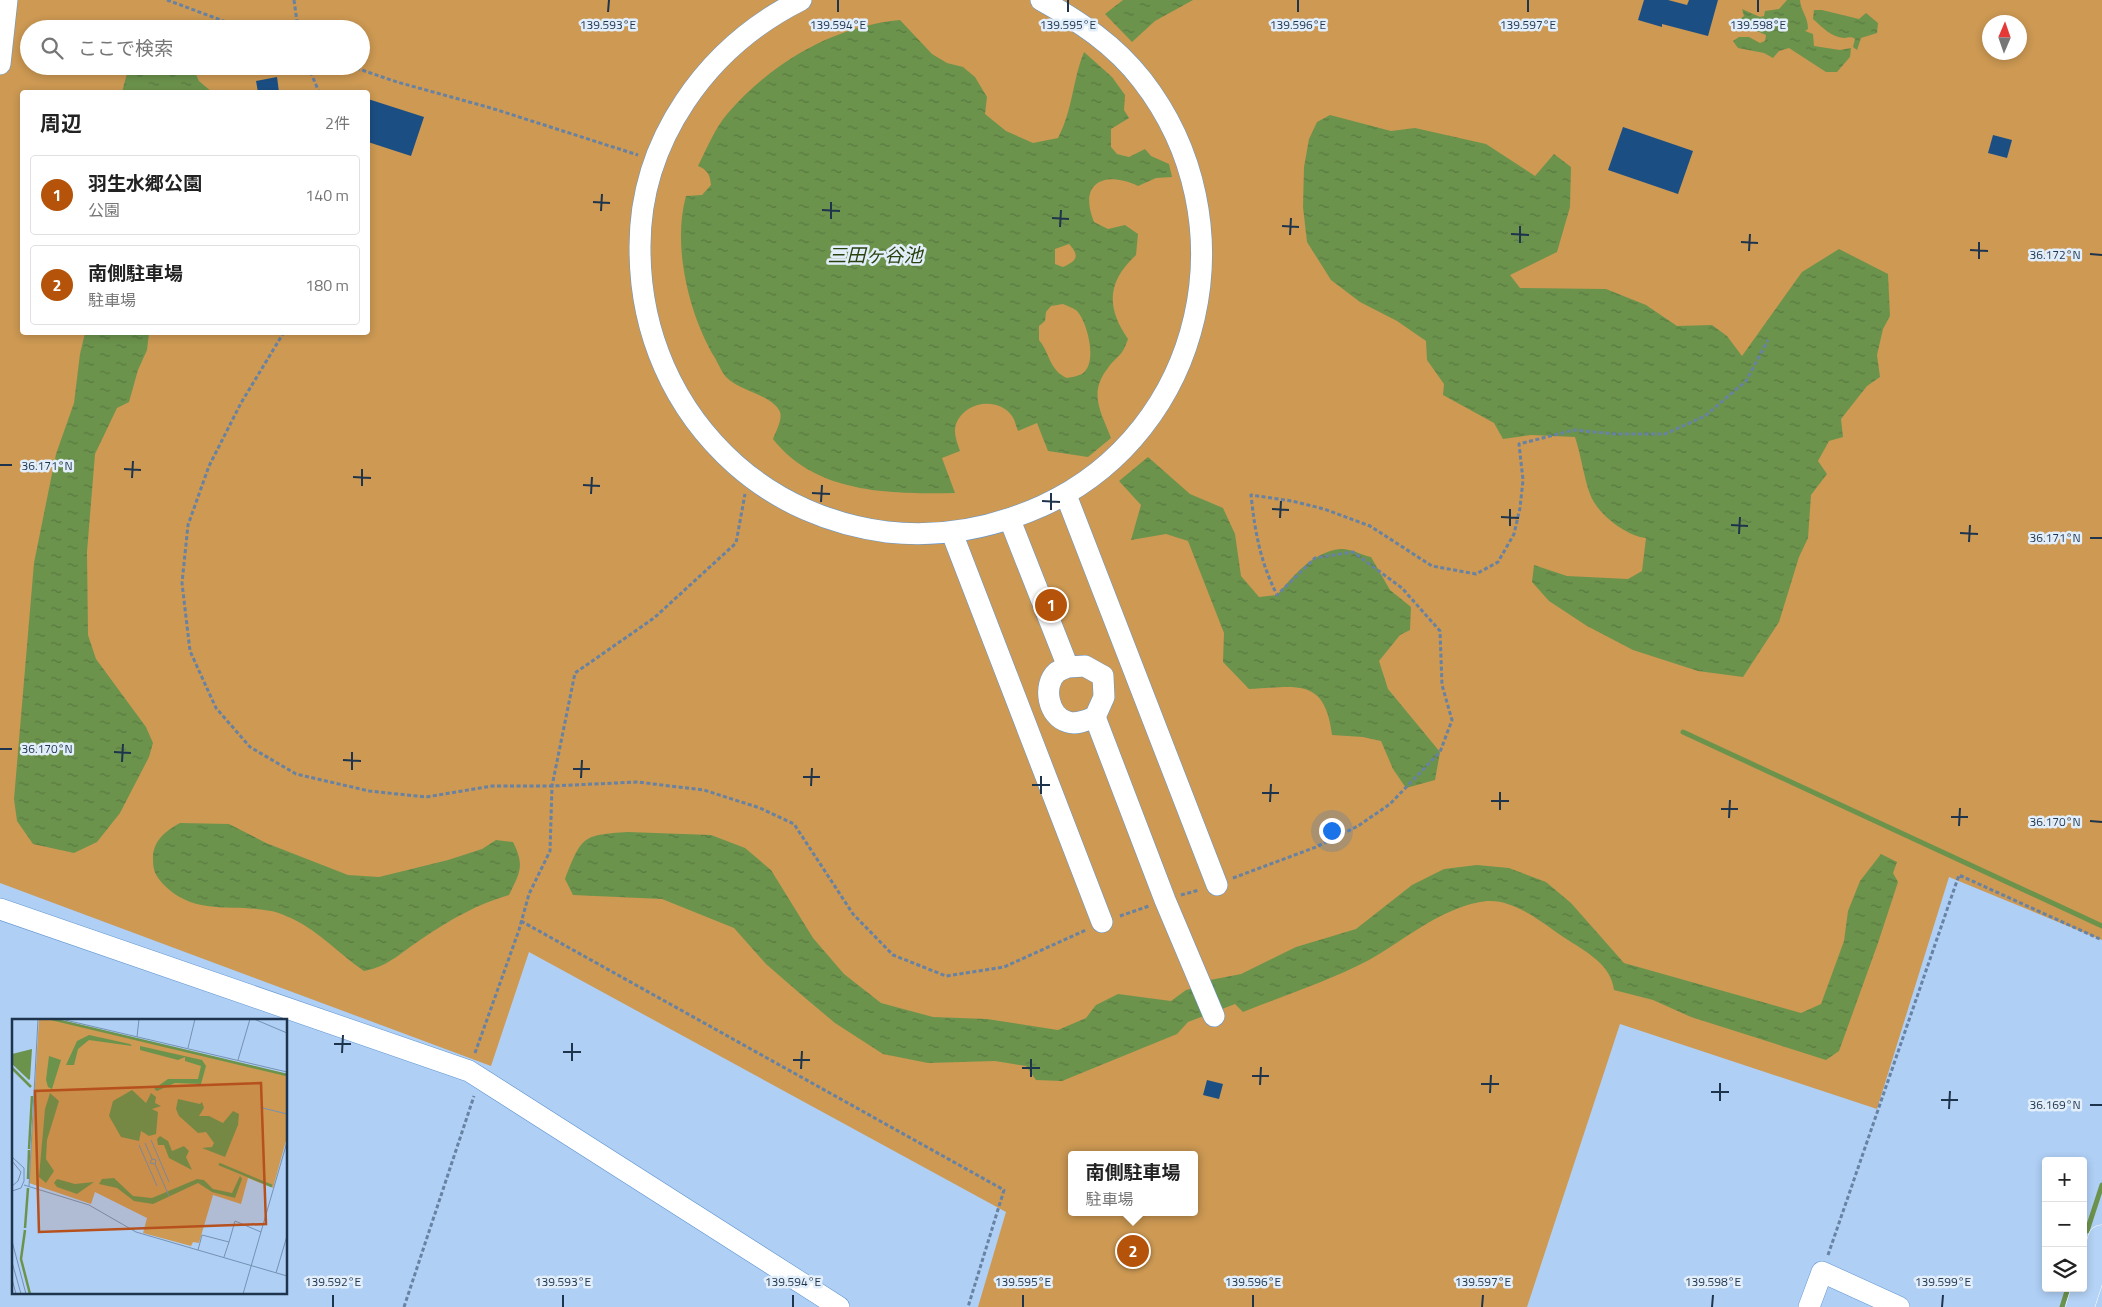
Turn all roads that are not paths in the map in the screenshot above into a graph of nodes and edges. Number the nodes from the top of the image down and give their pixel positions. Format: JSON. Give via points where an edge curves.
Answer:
{"nodes":[{"id":1,"x":7,"y":0,"type":"edge"},
{"id":2,"x":801,"y":0,"type":"edge"},
{"id":3,"x":1040,"y":0,"type":"edge"},
{"id":4,"x":0,"y":64,"type":"edge"},
{"id":5,"x":1066,"y":495,"type":"junction"},
{"id":6,"x":1010,"y":520,"type":"junction"},
{"id":7,"x":952,"y":533,"type":"junction"},
{"id":8,"x":1068,"y":667,"type":"junction"},
{"id":9,"x":1095,"y":717,"type":"junction"},
{"id":10,"x":1217,"y":885,"type":"road end"},
{"id":11,"x":0,"y":909,"type":"edge"},
{"id":12,"x":1102,"y":922,"type":"road end"},
{"id":13,"x":1214,"y":1016,"type":"dead end"},
{"id":14,"x":2102,"y":1239,"type":"edge"},
{"id":15,"x":839,"y":1307,"type":"edge"},
{"id":16,"x":1809,"y":1307,"type":"edge"},
{"id":17,"x":1899,"y":1307,"type":"edge"},
{"id":18,"x":2080,"y":1307,"type":"edge"}],
"edges":[{"from":1,"to":4,"type":"street"},
{"from":2,"to":7,"type":"street","via":[[752,30],[711,66],[688,94],[670,126],[655,159],[639,236],[645,314],[656,352],[694,421],[749,476],[785,500],[824,518],[866,529],[908,534]]},
{"from":3,"to":5,"type":"street","via":[[1077,20],[1111,47],[1141,78],[1161,107],[1184,154],[1197,196],[1202,238],[1202,282],[1194,325],[1180,366],[1159,404],[1133,439],[1102,470]]},
{"from":5,"to":6,"type":"street"},
{"from":5,"to":10,"type":"street"},
{"from":6,"to":7,"type":"street"},
{"from":6,"to":8,"type":"street"},
{"from":7,"to":12,"type":"street"},
{"from":8,"to":9,"type":"street","via":[[1085,666],[1103,676],[1104,698]]},
{"from":8,"to":9,"type":"street","via":[[1057,672],[1051,680],[1050,705],[1055,714],[1066,722],[1076,723]]},
{"from":9,"to":13,"type":"street","via":[[1165,900]]},
{"from":11,"to":15,"type":"street","via":[[474,1074]]},
{"from":14,"to":18,"type":"main road"},
{"from":16,"to":17,"type":"street","via":[[1822,1272]]}]}
